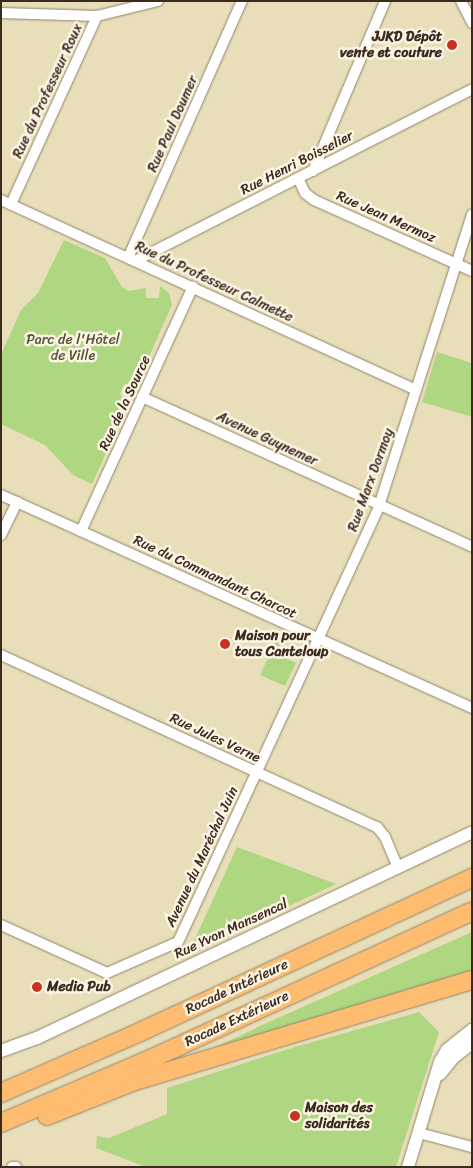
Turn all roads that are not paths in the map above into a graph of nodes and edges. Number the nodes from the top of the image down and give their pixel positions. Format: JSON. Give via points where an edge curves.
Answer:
{"nodes":[{"id":1,"x":158,"y":1,"type":"edge"},
{"id":2,"x":242,"y":1,"type":"edge"},
{"id":3,"x":385,"y":1,"type":"edge"},
{"id":4,"x":461,"y":1,"type":"edge"},
{"id":5,"x":1,"y":13,"type":"edge"},
{"id":6,"x":97,"y":16,"type":"junction"},
{"id":7,"x":472,"y":24,"type":"edge"},
{"id":8,"x":472,"y":89,"type":"edge"},
{"id":9,"x":313,"y":171,"type":"junction"},
{"id":10,"x":298,"y":178,"type":"junction"},
{"id":11,"x":6,"y":202,"type":"edge"},
{"id":12,"x":472,"y":214,"type":"edge"},
{"id":13,"x":132,"y":260,"type":"junction"},
{"id":14,"x":457,"y":264,"type":"junction"},
{"id":15,"x":472,"y":271,"type":"edge"},
{"id":16,"x":193,"y":286,"type":"junction"},
{"id":17,"x":416,"y":390,"type":"junction"},
{"id":18,"x":142,"y":397,"type":"junction"},
{"id":19,"x":1,"y":494,"type":"edge"},
{"id":20,"x":17,"y":502,"type":"junction"},
{"id":21,"x":379,"y":506,"type":"junction"},
{"id":22,"x":81,"y":531,"type":"junction"},
{"id":23,"x":1,"y":535,"type":"edge"},
{"id":24,"x":472,"y":547,"type":"edge"},
{"id":25,"x":319,"y":640,"type":"junction"},
{"id":26,"x":1,"y":655,"type":"edge"},
{"id":27,"x":472,"y":708,"type":"edge"},
{"id":28,"x":257,"y":772,"type":"junction"},
{"id":29,"x":472,"y":832,"type":"edge"},
{"id":30,"x":398,"y":867,"type":"junction"},
{"id":31,"x":472,"y":878,"type":"edge"},
{"id":32,"x":472,"y":911,"type":"edge"},
{"id":33,"x":1,"y":925,"type":"edge"},
{"id":34,"x":472,"y":980,"type":"edge"},
{"id":35,"x":472,"y":1030,"type":"edge"},
{"id":36,"x":472,"y":1043,"type":"edge"},
{"id":37,"x":1,"y":1051,"type":"edge"},
{"id":38,"x":436,"y":1080,"type":"junction"},
{"id":39,"x":1,"y":1093,"type":"edge"},
{"id":40,"x":1,"y":1123,"type":"edge"},
{"id":41,"x":1,"y":1132,"type":"edge"},
{"id":42,"x":419,"y":1133,"type":"junction"},
{"id":43,"x":472,"y":1146,"type":"edge"},
{"id":44,"x":408,"y":1167,"type":"edge"}],
"edges":[{"from":1,"to":6,"type":"street"},
{"from":2,"to":13,"type":"street","name":"Rue Paul Doumer"},
{"from":3,"to":9,"type":"street"},
{"from":4,"to":7,"type":"street"},
{"from":5,"to":6,"type":"street"},
{"from":6,"to":11,"type":"street","name":"Rue du Professeur Roux"},
{"from":8,"to":9,"type":"street","name":"Rue Henri Boisselier"},
{"from":9,"to":10,"type":"street","name":"Rue Henri Boisselier"},
{"from":10,"to":13,"type":"street","name":"Rue Henri Boisselier"},
{"from":10,"to":14,"type":"street","name":"Rue Jean Mermoz","via":[[305,193],[314,200]]},
{"from":11,"to":13,"type":"street","name":"Rue du Professeur Calmette"},
{"from":12,"to":14,"type":"street","name":"Rue Marx Dormoy"},
{"from":13,"to":16,"type":"street","name":"Rue du Professeur Calmette"},
{"from":14,"to":15,"type":"street","name":"Rue Jean Mermoz"},
{"from":14,"to":17,"type":"street","name":"Rue Marx Dormoy"},
{"from":16,"to":17,"type":"street","name":"Rue du Professeur Calmette"},
{"from":16,"to":18,"type":"street","name":"Rue de la Source"},
{"from":17,"to":21,"type":"street","name":"Rue Marx Dormoy"},
{"from":18,"to":21,"type":"street","name":"Avenue Guynemer"},
{"from":18,"to":22,"type":"street","name":"Rue de la Source"},
{"from":19,"to":20,"type":"street","name":"Rue du Commandant Charcot"},
{"from":20,"to":22,"type":"street","name":"Rue du Commandant Charcot"},
{"from":20,"to":23,"type":"street"},
{"from":21,"to":24,"type":"street","name":"Avenue Guynemer"},
{"from":21,"to":25,"type":"street","name":"Rue Marx Dormoy"},
{"from":22,"to":25,"type":"street","name":"Rue du Commandant Charcot"},
{"from":25,"to":27,"type":"street","name":"Rue du Commandant Charcot"},
{"from":25,"to":28,"type":"street","name":"Rue Marx Dormoy"},
{"from":26,"to":28,"type":"street","name":"Rue Jules Verne"},
{"from":28,"to":30,"type":"street","name":"Rue Jules Verne","via":[[377,827]]},
{"from":28,"to":33,"type":"street","name":"Avenue du Maréchal Juin","via":[[178,942],[107,972]]},
{"from":29,"to":30,"type":"street","name":"Rue Yvon Mansencal"},
{"from":30,"to":37,"type":"street","name":"Rue Yvon Mansencal","via":[[37,1038]]},
{"from":31,"to":39,"type":"highway","name":"Rocade Intérieure"},
{"from":32,"to":40,"type":"highway","name":"Rocade Extérieure","via":[[154,1058]]},
{"from":34,"to":41,"type":"highway","via":[[132,1082]]},
{"from":35,"to":38,"type":"street","via":[[447,1050]]},
{"from":36,"to":38,"type":"street","via":[[454,1057]]},
{"from":38,"to":42,"type":"street"},
{"from":42,"to":43,"type":"street"},
{"from":42,"to":44,"type":"street"}]}
